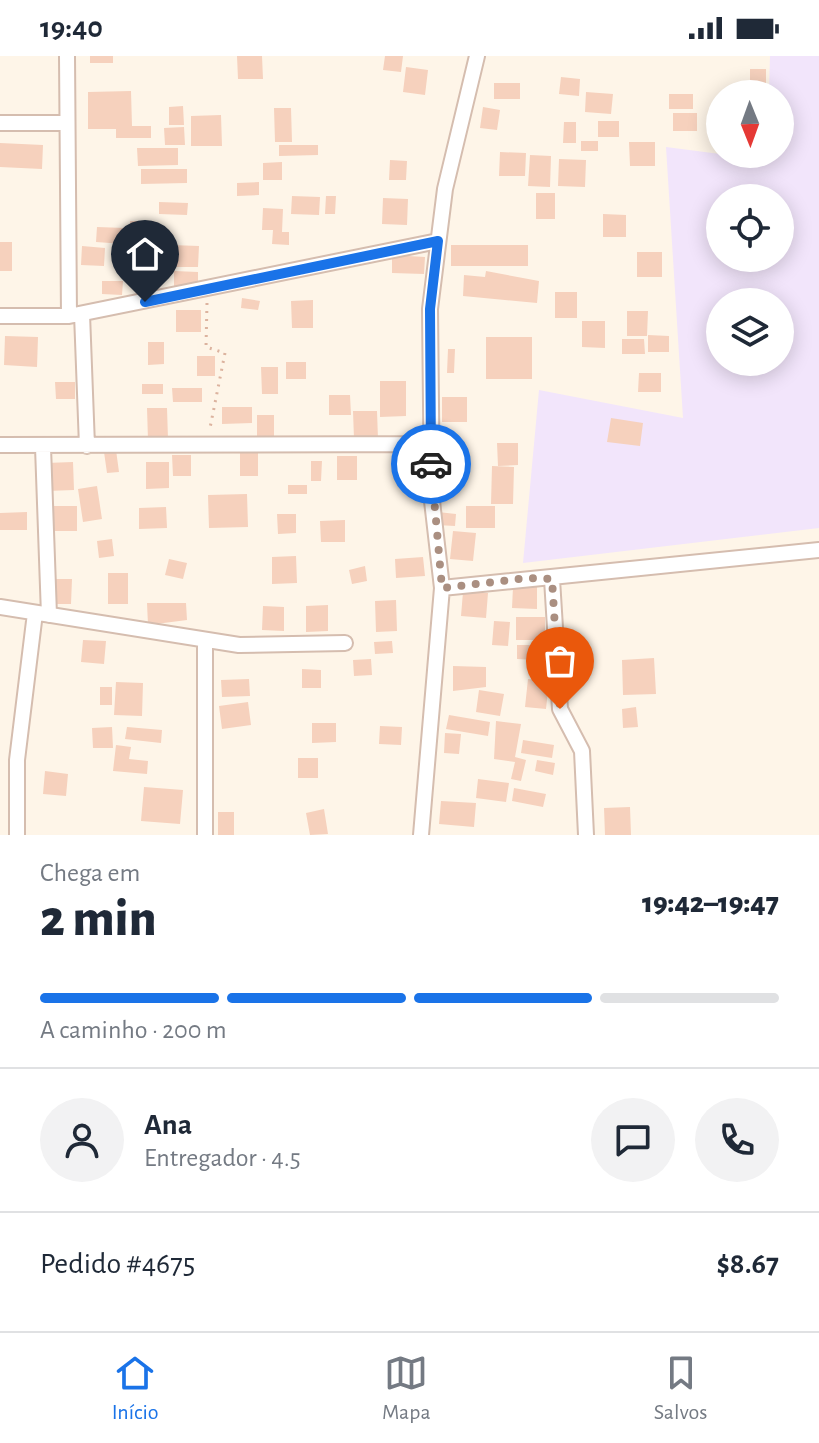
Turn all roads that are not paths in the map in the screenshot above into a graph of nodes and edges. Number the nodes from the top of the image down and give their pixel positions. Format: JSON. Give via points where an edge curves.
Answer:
{"nodes":[{"id":1,"x":67,"y":56,"type":"edge"},
{"id":2,"x":477,"y":56,"type":"edge"},
{"id":3,"x":0,"y":123,"type":"edge"},
{"id":4,"x":67,"y":123,"type":"junction"},
{"id":5,"x":442,"y":208,"type":"junction"},
{"id":6,"x":438,"y":241,"type":"junction"},
{"id":7,"x":436,"y":264,"type":"junction"},
{"id":8,"x":75,"y":315,"type":"junction"},
{"id":9,"x":0,"y":316,"type":"edge"},
{"id":10,"x":431,"y":444,"type":"junction"},
{"id":11,"x":0,"y":445,"type":"edge"},
{"id":12,"x":87,"y":446,"type":"junction"},
{"id":13,"x":43,"y":447,"type":"junction"},
{"id":14,"x":819,"y":550,"type":"edge"},
{"id":15,"x":552,"y":579,"type":"junction"},
{"id":16,"x":442,"y":588,"type":"junction"},
{"id":17,"x":0,"y":607,"type":"edge"},
{"id":18,"x":42,"y":614,"type":"junction"},
{"id":19,"x":205,"y":641,"type":"junction"},
{"id":20,"x":345,"y":643,"type":"dead end"},
{"id":21,"x":17,"y":835,"type":"edge"},
{"id":22,"x":205,"y":835,"type":"edge"},
{"id":23,"x":421,"y":835,"type":"edge"},
{"id":24,"x":586,"y":835,"type":"edge"}],
"edges":[{"from":1,"to":4,"type":"street"},
{"from":2,"to":5,"type":"street"},
{"from":3,"to":4,"type":"street"},
{"from":4,"to":8,"type":"street"},
{"from":5,"to":6,"type":"street"},
{"from":5,"to":7,"type":"street"},
{"from":6,"to":7,"type":"street"},
{"from":6,"to":8,"type":"street"},
{"from":7,"to":10,"type":"street","via":[[430,309]]},
{"from":8,"to":9,"type":"street"},
{"from":8,"to":12,"type":"street"},
{"from":10,"to":12,"type":"street"},
{"from":10,"to":16,"type":"street"},
{"from":11,"to":13,"type":"street"},
{"from":12,"to":13,"type":"street"},
{"from":13,"to":18,"type":"street"},
{"from":14,"to":15,"type":"street"},
{"from":15,"to":16,"type":"street"},
{"from":15,"to":24,"type":"street","via":[[560,709],[582,751]]},
{"from":16,"to":23,"type":"street"},
{"from":17,"to":18,"type":"street"},
{"from":18,"to":19,"type":"street"},
{"from":18,"to":21,"type":"street","via":[[17,760]]},
{"from":19,"to":20,"type":"street"},
{"from":19,"to":22,"type":"street"}]}
